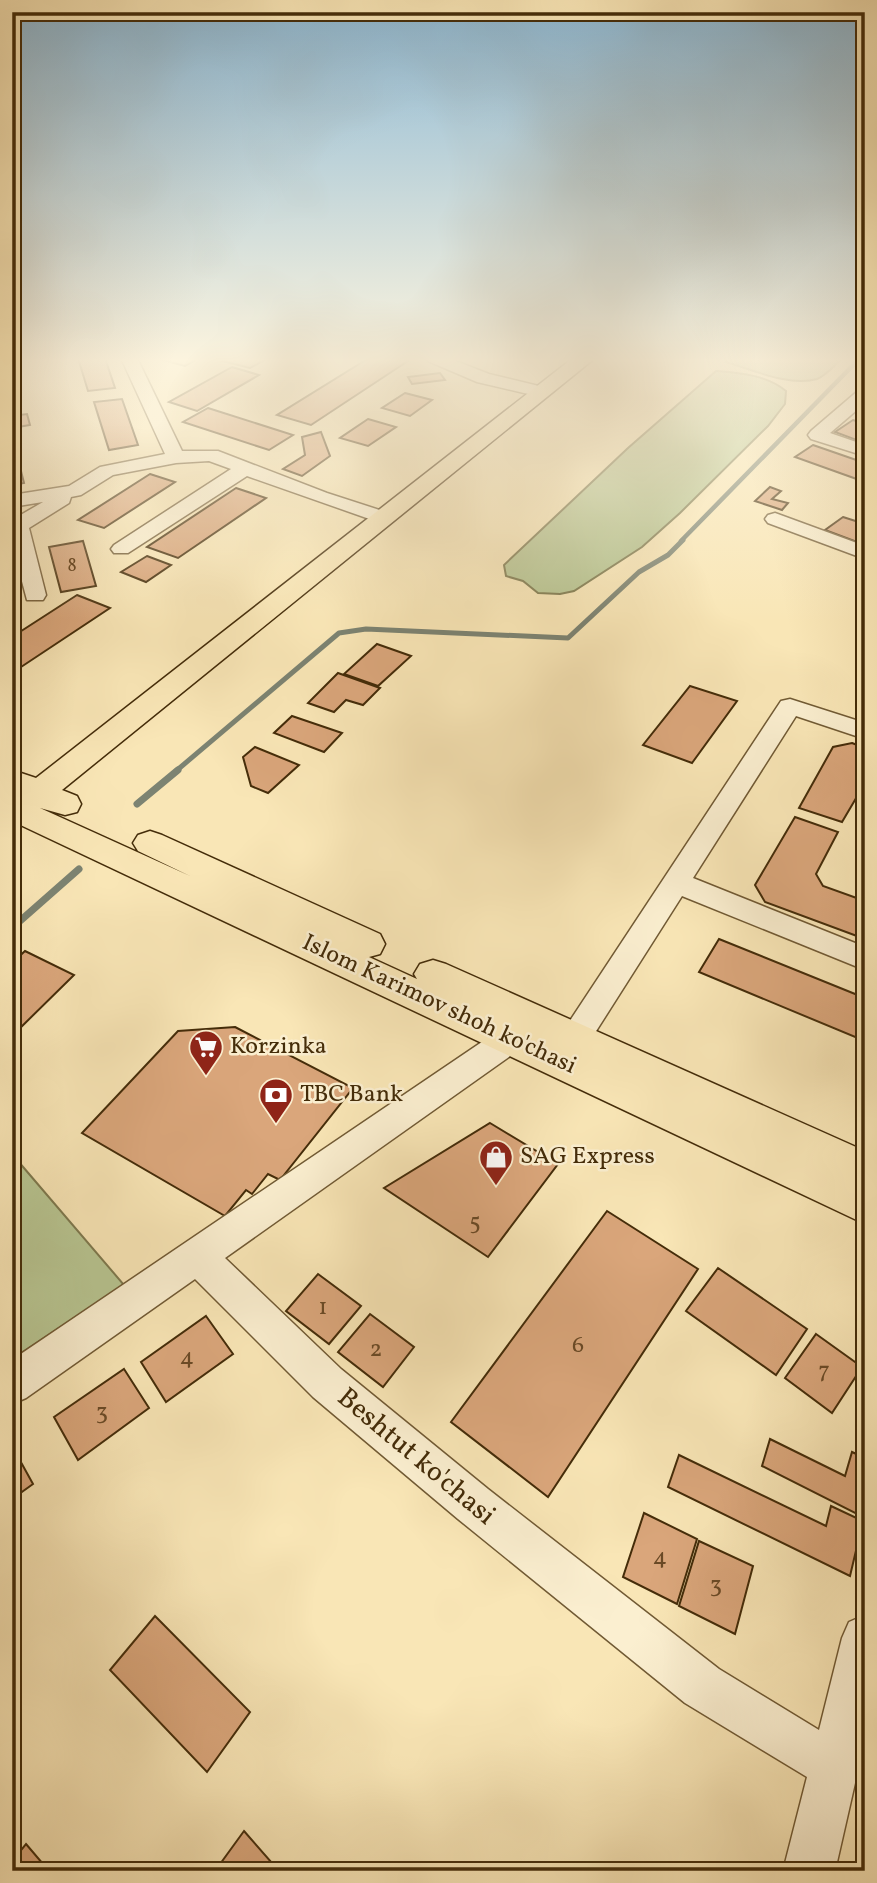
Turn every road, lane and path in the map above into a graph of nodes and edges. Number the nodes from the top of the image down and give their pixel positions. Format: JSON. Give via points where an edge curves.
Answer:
{"nodes":[{"id":1,"x":171,"y":446,"type":"edge"},
{"id":2,"x":465,"y":446,"type":"edge"},
{"id":3,"x":176,"y":457,"type":"junction"},
{"id":4,"x":247,"y":467,"type":"junction"},
{"id":5,"x":74,"y":491,"type":"junction"},
{"id":6,"x":12,"y":501,"type":"edge"},
{"id":7,"x":377,"y":515,"type":"junction"},
{"id":8,"x":775,"y":519,"type":"dead end"},
{"id":9,"x":15,"y":527,"type":"edge"},
{"id":10,"x":121,"y":549,"type":"dead end"},
{"id":11,"x":865,"y":553,"type":"edge"},
{"id":12,"x":35,"y":595,"type":"dead end"},
{"id":13,"x":865,"y":731,"type":"edge"},
{"id":14,"x":18,"y":797,"type":"edge"},
{"id":15,"x":675,"y":882,"type":"junction"},
{"id":16,"x":865,"y":959,"type":"edge"},
{"id":17,"x":512,"y":1038,"type":"junction"},
{"id":18,"x":567,"y":1049,"type":"junction"},
{"id":19,"x":865,"y":1171,"type":"edge"},
{"id":20,"x":865,"y":1204,"type":"edge"},
{"id":21,"x":199,"y":1257,"type":"junction"},
{"id":22,"x":12,"y":1384,"type":"edge"},
{"id":23,"x":865,"y":1638,"type":"edge"},
{"id":24,"x":834,"y":1766,"type":"junction"},
{"id":25,"x":809,"y":1871,"type":"edge"}],
"edges":[{"from":1,"to":3,"type":"street"},
{"from":2,"to":7,"type":"main road"},
{"from":3,"to":4,"type":"street","via":[[211,455]]},
{"from":3,"to":5,"type":"street","via":[[107,471]]},
{"from":4,"to":7,"type":"street"},
{"from":4,"to":10,"type":"street"},
{"from":5,"to":6,"type":"street"},
{"from":5,"to":9,"type":"street"},
{"from":7,"to":14,"type":"main road"},
{"from":8,"to":11,"type":"street"},
{"from":9,"to":12,"type":"street"},
{"from":13,"to":15,"type":"street","via":[[790,706]]},
{"from":14,"to":17,"type":"main road","name":"Islom Karimov shoh ko'chasi"},
{"from":14,"to":18,"type":"main road","name":"Islom Karimov shoh ko'chasi"},
{"from":15,"to":16,"type":"street"},
{"from":15,"to":18,"type":"street"},
{"from":17,"to":18,"type":"main road","name":"Islom Karimov shoh ko'chasi"},
{"from":17,"to":21,"type":"street"},
{"from":18,"to":19,"type":"main road","name":"Islom Karimov shoh ko'chasi","via":[[677,1087]]},
{"from":18,"to":20,"type":"main road","name":"Islom Karimov shoh ko'chasi"},
{"from":21,"to":22,"type":"street"},
{"from":21,"to":24,"type":"street","name":"Beshtut ko'chasi","via":[[327,1383],[473,1504],[702,1686]]},
{"from":23,"to":24,"type":"street"},
{"from":24,"to":25,"type":"street"}]}
